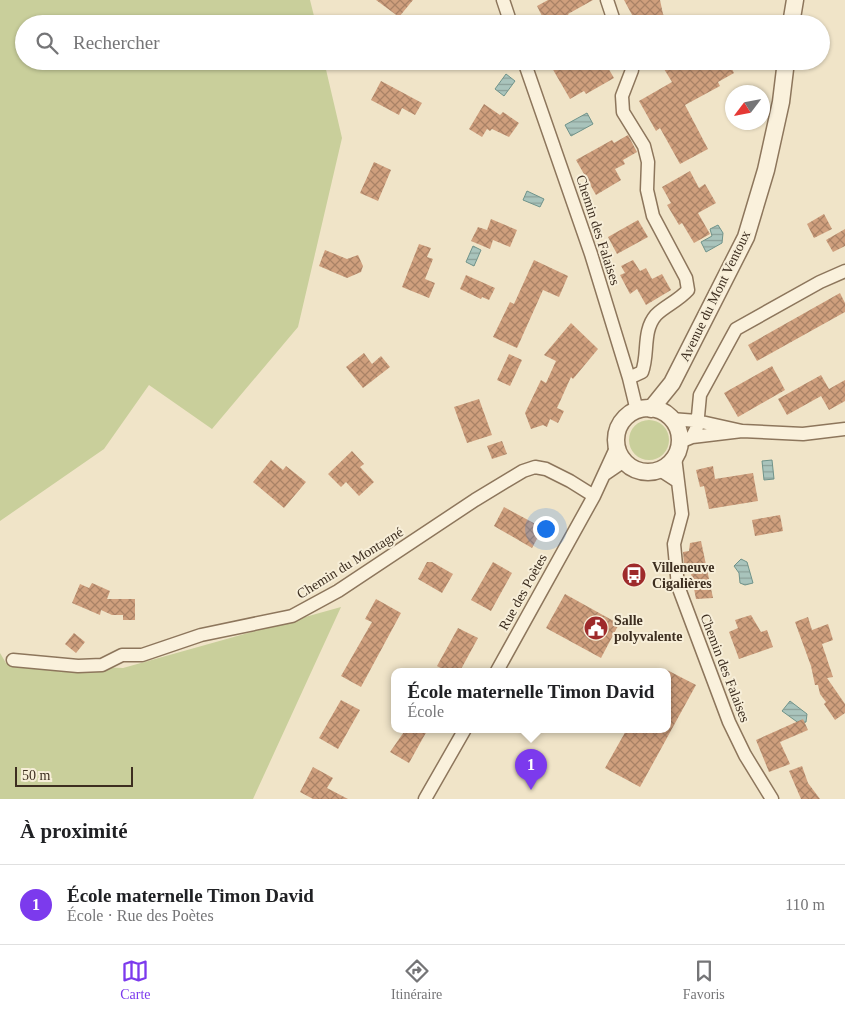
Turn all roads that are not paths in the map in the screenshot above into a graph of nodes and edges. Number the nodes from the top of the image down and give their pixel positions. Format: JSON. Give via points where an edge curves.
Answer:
{"nodes":[{"id":1,"x":503,"y":0,"type":"edge"},
{"id":2,"x":607,"y":0,"type":"edge"},
{"id":3,"x":794,"y":0,"type":"edge"},
{"id":4,"x":508,"y":15,"type":"edge"},
{"id":5,"x":613,"y":15,"type":"edge"},
{"id":6,"x":792,"y":15,"type":"edge"},
{"id":7,"x":527,"y":70,"type":"edge"},
{"id":8,"x":632,"y":70,"type":"edge"},
{"id":9,"x":785,"y":70,"type":"edge"},
{"id":10,"x":845,"y":271,"type":"edge"},
{"id":11,"x":630,"y":378,"type":"junction"},
{"id":12,"x":656,"y":413,"type":"junction"},
{"id":13,"x":697,"y":421,"type":"junction"},
{"id":14,"x":845,"y":428,"type":"edge"},
{"id":15,"x":742,"y":431,"type":"junction"},
{"id":16,"x":682,"y":445,"type":"junction"},
{"id":17,"x":617,"y":446,"type":"junction"},
{"id":18,"x":624,"y":461,"type":"junction"},
{"id":19,"x":660,"y":470,"type":"junction"},
{"id":20,"x":605,"y":474,"type":"junction"},
{"id":21,"x":677,"y":481,"type":"junction"},
{"id":22,"x":594,"y":496,"type":"junction"},
{"id":23,"x":13,"y":660,"type":"dead end"},
{"id":24,"x":499,"y":668,"type":"edge"},
{"id":25,"x":463,"y":733,"type":"edge"},
{"id":26,"x":425,"y":799,"type":"edge"},
{"id":27,"x":772,"y":799,"type":"edge"}],
"edges":[{"from":1,"to":4,"type":"street"},
{"from":2,"to":5,"type":"street"},
{"from":3,"to":6,"type":"street"},
{"from":7,"to":11,"type":"street","name":"Chemin des Falaises"},
{"from":8,"to":11,"type":"street","via":[[622,96],[623,112],[644,146],[648,162],[647,190],[653,216],[686,278],[688,290],[657,314],[649,326],[642,372]]},
{"from":9,"to":12,"type":"street","name":"Avenue du Mont Ventoux","via":[[766,170],[746,237]]},
{"from":10,"to":13,"type":"street","via":[[736,329],[700,395]]},
{"from":11,"to":12,"type":"street","name":"Chemin des Falaises"},
{"from":12,"to":13,"type":"street"},
{"from":12,"to":16,"type":"street","via":[[678,430]]},
{"from":12,"to":17,"type":"street","via":[[629,415],[618,428]]},
{"from":13,"to":15,"type":"street"},
{"from":13,"to":16,"type":"street"},
{"from":14,"to":15,"type":"street","via":[[803,434]]},
{"from":15,"to":16,"type":"street"},
{"from":16,"to":19,"type":"street"},
{"from":16,"to":21,"type":"street","name":"Chemin des Falaises"},
{"from":17,"to":18,"type":"street"},
{"from":17,"to":20,"type":"street","name":"Rue des Poètes"},
{"from":18,"to":19,"type":"street","via":[[644,472]]},
{"from":18,"to":20,"type":"street","name":"Rue des Poètes"},
{"from":19,"to":21,"type":"street"},
{"from":20,"to":22,"type":"street","name":"Rue des Poètes"},
{"from":21,"to":27,"type":"street","name":"Chemin des Falaises","via":[[682,514],[674,544],[678,586],[729,722]]},
{"from":22,"to":23,"type":"street","name":"Chemin du Montagné","via":[[546,469],[534,467],[483,495],[338,591],[292,616],[201,634],[142,656],[122,655],[102,665]]},
{"from":22,"to":24,"type":"street","name":"Rue des Poètes"},
{"from":25,"to":26,"type":"street"}]}
